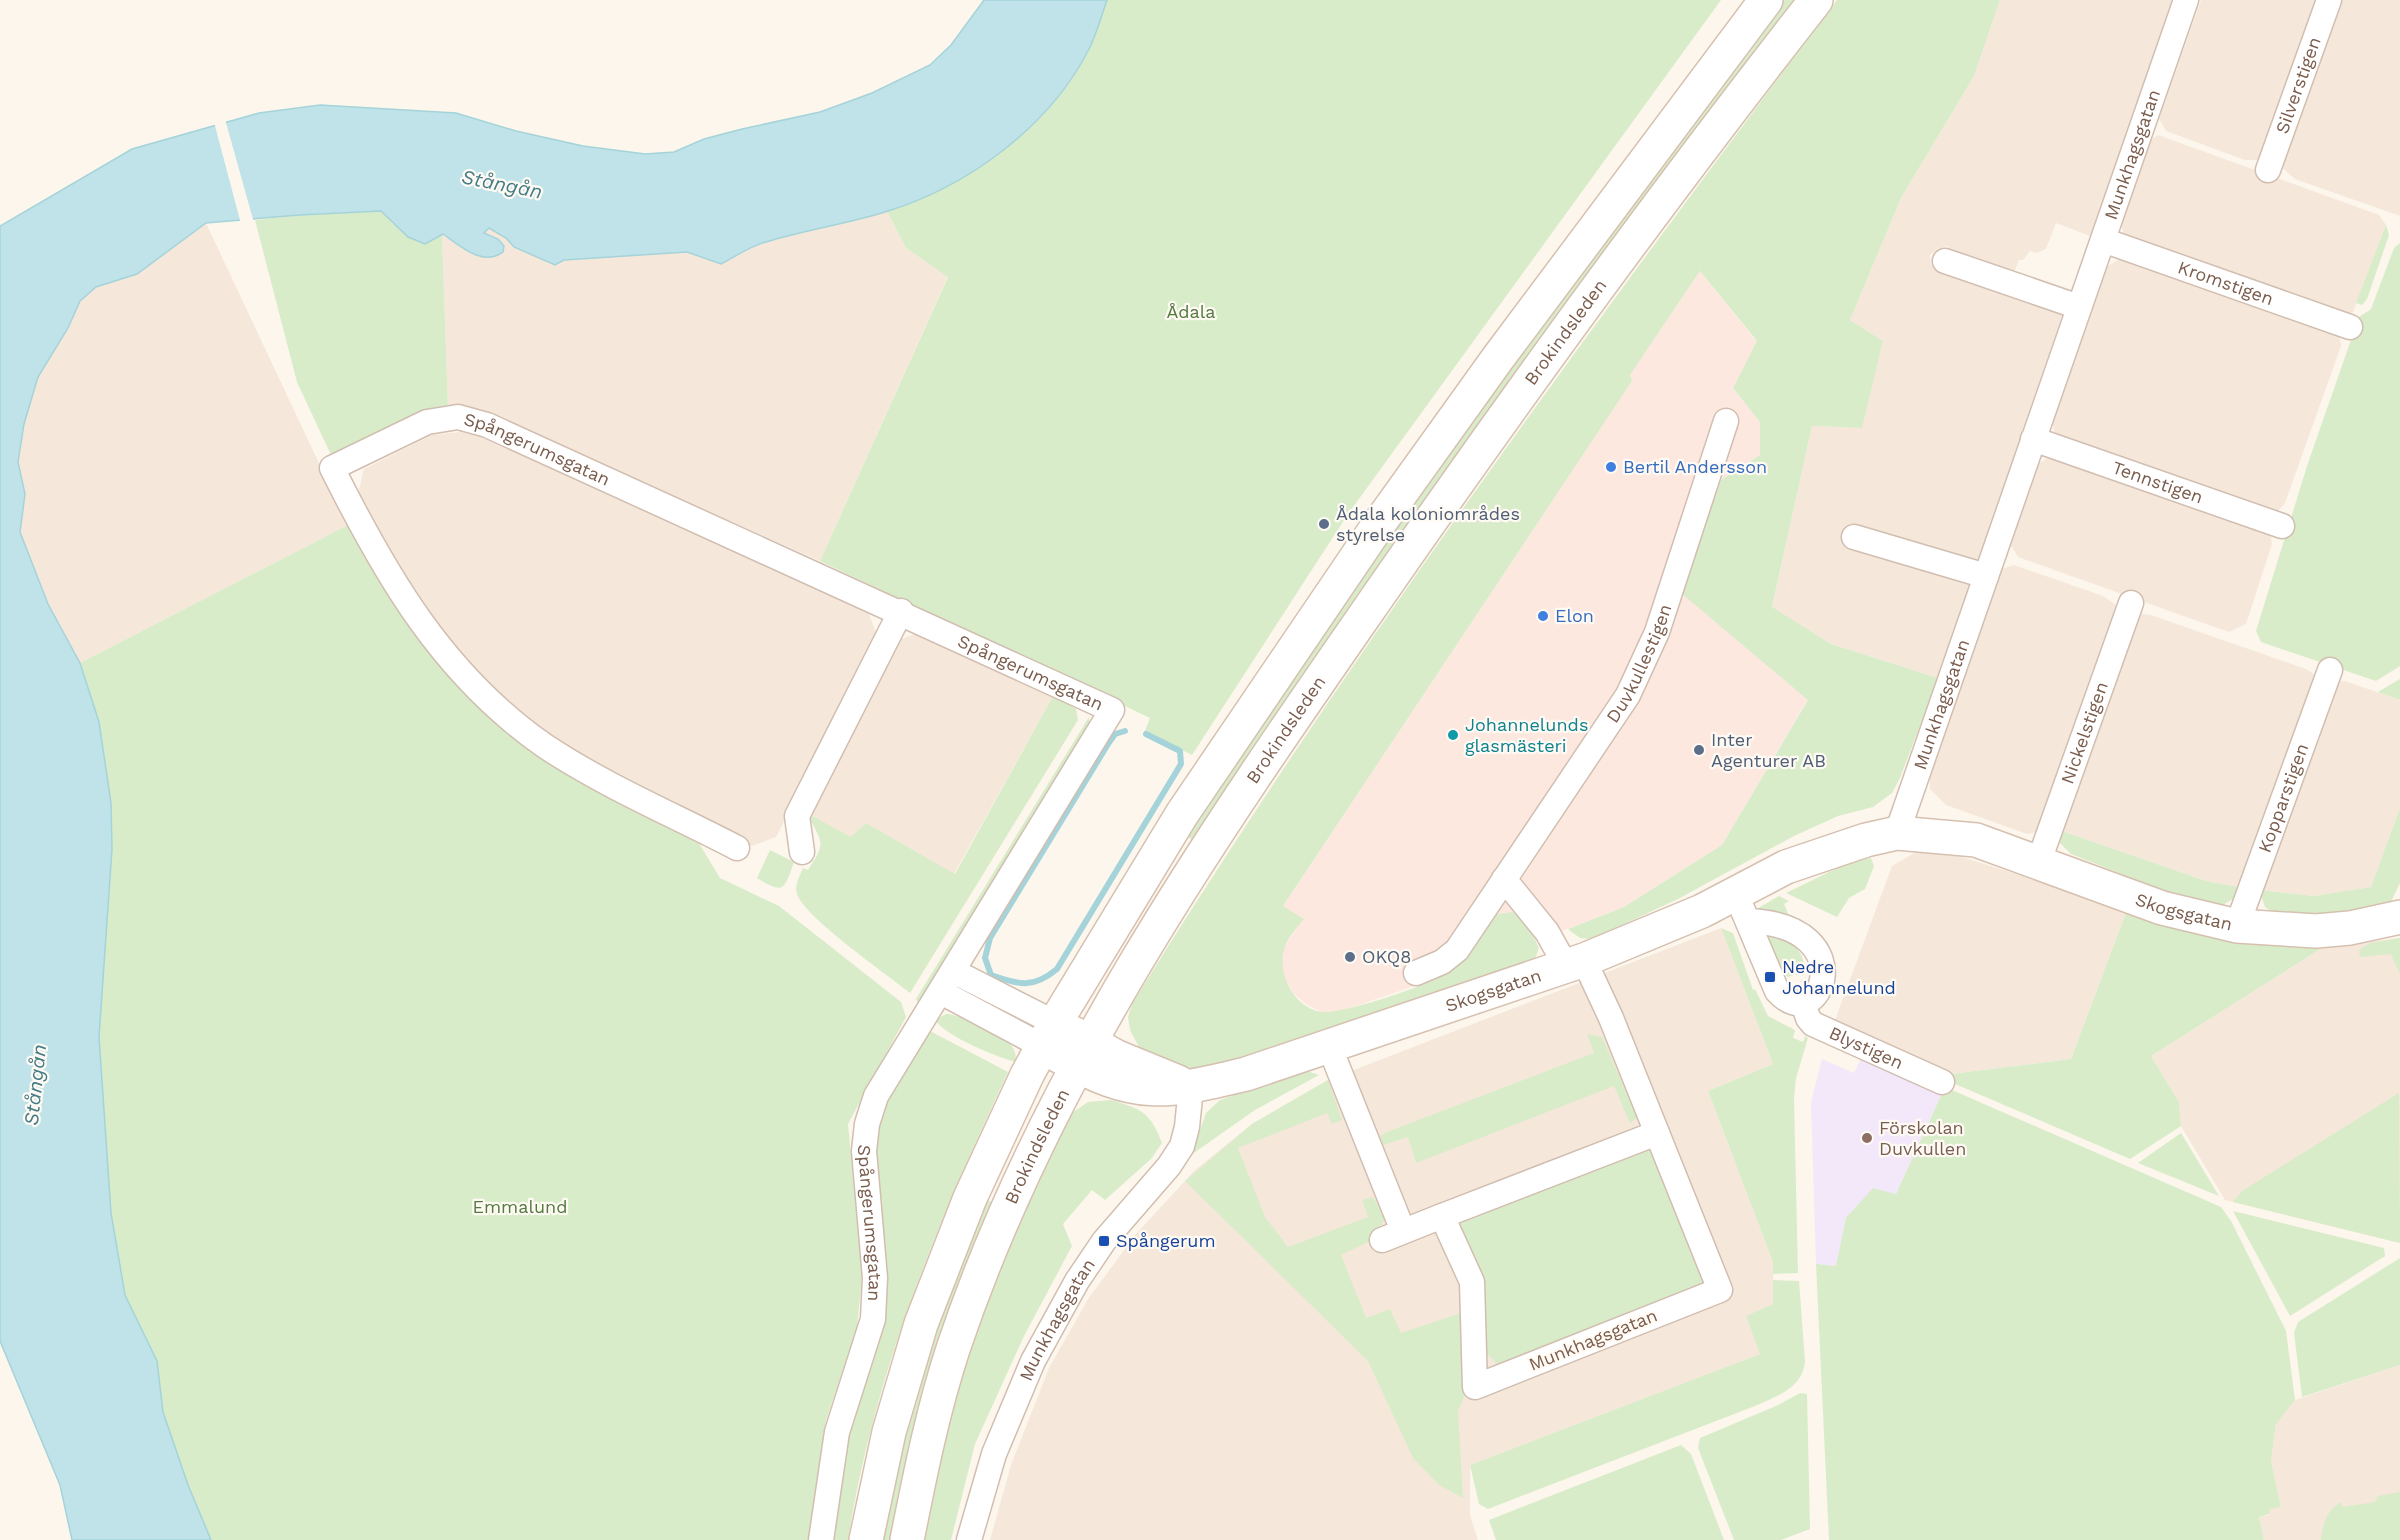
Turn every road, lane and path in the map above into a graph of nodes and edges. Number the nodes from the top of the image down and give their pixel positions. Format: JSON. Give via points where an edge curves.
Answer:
{"nodes":[{"id":1,"x":1766,"y":0,"type":"edge"},
{"id":2,"x":1816,"y":0,"type":"edge"},
{"id":3,"x":2186,"y":0,"type":"edge"},
{"id":4,"x":2329,"y":0,"type":"edge"},
{"id":5,"x":2268,"y":170,"type":"dead end"},
{"id":6,"x":2103,"y":240,"type":"junction"},
{"id":7,"x":1945,"y":261,"type":"dead end"},
{"id":8,"x":2079,"y":307,"type":"junction"},
{"id":9,"x":2350,"y":327,"type":"dead end"},
{"id":10,"x":1726,"y":421,"type":"dead end"},
{"id":11,"x":2033,"y":440,"type":"junction"},
{"id":12,"x":2282,"y":526,"type":"dead end"},
{"id":13,"x":1854,"y":537,"type":"dead end"},
{"id":14,"x":1986,"y":576,"type":"junction"},
{"id":15,"x":2131,"y":603,"type":"dead end"},
{"id":16,"x":901,"y":612,"type":"junction"},
{"id":17,"x":2330,"y":670,"type":"dead end"},
{"id":18,"x":1899,"y":824,"type":"junction"},
{"id":19,"x":738,"y":848,"type":"dead end"},
{"id":20,"x":802,"y":852,"type":"dead end"},
{"id":21,"x":2039,"y":861,"type":"junction"},
{"id":22,"x":1504,"y":879,"type":"junction"},
{"id":23,"x":1742,"y":907,"type":"junction"},
{"id":24,"x":2400,"y":917,"type":"edge"},
{"id":25,"x":2237,"y":926,"type":"junction"},
{"id":26,"x":1575,"y":963,"type":"junction"},
{"id":27,"x":953,"y":971,"type":"junction"},
{"id":28,"x":1416,"y":973,"type":"dead end"},
{"id":29,"x":941,"y":992,"type":"junction"},
{"id":30,"x":1114,"y":1001,"type":"junction"},
{"id":31,"x":1803,"y":1003,"type":"junction"},
{"id":32,"x":1048,"y":1035,"type":"junction"},
{"id":33,"x":1330,"y":1048,"type":"junction"},
{"id":34,"x":1084,"y":1054,"type":"junction"},
{"id":35,"x":1147,"y":1069,"type":"junction"},
{"id":36,"x":1942,"y":1082,"type":"dead end"},
{"id":37,"x":1191,"y":1087,"type":"junction"},
{"id":38,"x":1657,"y":1133,"type":"junction"},
{"id":39,"x":1442,"y":1216,"type":"junction"},
{"id":40,"x":821,"y":1540,"type":"edge"},
{"id":41,"x":866,"y":1540,"type":"edge"},
{"id":42,"x":906,"y":1540,"type":"edge"},
{"id":43,"x":969,"y":1540,"type":"edge"}],
"edges":[{"from":1,"to":32,"type":"main road","name":"Brokindsleden","via":[[1381,521],[1182,814]]},
{"from":2,"to":30,"type":"main road","name":"Brokindsleden","via":[[1418,538],[1232,807]]},
{"from":3,"to":6,"type":"street","name":"Munkhagsgatan"},
{"from":4,"to":5,"type":"street","name":"Silverstigen"},
{"from":6,"to":8,"type":"street","name":"Munkhagsgatan"},
{"from":6,"to":9,"type":"street","name":"Kromstigen"},
{"from":7,"to":8,"type":"street"},
{"from":8,"to":11,"type":"street","name":"Munkhagsgatan"},
{"from":10,"to":22,"type":"street","name":"Duvkullestigen","via":[[1656,632],[1628,695]]},
{"from":11,"to":12,"type":"street","name":"Tennstigen"},
{"from":11,"to":14,"type":"street","name":"Munkhagsgatan"},
{"from":13,"to":14,"type":"street"},
{"from":14,"to":18,"type":"street","name":"Munkhagsgatan"},
{"from":15,"to":21,"type":"street","name":"Nickelstigen"},
{"from":16,"to":19,"type":"street","name":"Spångerumsgatan","via":[[495,428],[458,417],[427,422],[332,468],[400,596],[440,649],[486,697],[545,746]]},
{"from":16,"to":20,"type":"street","via":[[797,816]]},
{"from":16,"to":27,"type":"street","name":"Spångerumsgatan","via":[[1112,710]]},
{"from":17,"to":25,"type":"street","name":"Kopparstigen"},
{"from":18,"to":21,"type":"main road","name":"Skogsgatan","via":[[1976,840]]},
{"from":18,"to":23,"type":"main road","name":"Skogsgatan","via":[[1866,840],[1786,867]]},
{"from":21,"to":25,"type":"main road","name":"Skogsgatan","via":[[2162,908]]},
{"from":22,"to":26,"type":"street"},
{"from":22,"to":28,"type":"street","name":"Duvkullestigen","via":[[1457,950],[1442,962]]},
{"from":23,"to":26,"type":"main road","name":"Skogsgatan","via":[[1663,929]]},
{"from":23,"to":31,"type":"street","via":[[1777,991],[1789,1001]]},
{"from":23,"to":31,"type":"street","via":[[1792,928],[1818,952],[1824,967],[1818,994]]},
{"from":24,"to":25,"type":"main road","name":"Skogsgatan","via":[[2316,931]]},
{"from":26,"to":33,"type":"main road","name":"Skogsgatan"},
{"from":26,"to":38,"type":"street","name":"Munkhagsgatan","via":[[1611,1018]]},
{"from":27,"to":29,"type":"street","name":"Spångerumsgatan"},
{"from":27,"to":32,"type":"street"},
{"from":29,"to":32,"type":"street"},
{"from":29,"to":40,"type":"street","name":"Spångerumsgatan","via":[[876,1096],[867,1124],[864,1151],[875,1278],[873,1319],[837,1432]]},
{"from":30,"to":34,"type":"main road","name":"Brokindsleden"},
{"from":30,"to":35,"type":"main road","via":[[1120,1037],[1127,1050]]},
{"from":31,"to":36,"type":"street","name":"Blystigen","via":[[1808,1018],[1822,1030]]},
{"from":32,"to":34,"type":"main road","name":"Skogsgatan"},
{"from":32,"to":41,"type":"main road","name":"Brokindsleden","via":[[970,1198],[921,1323],[889,1432]]},
{"from":33,"to":37,"type":"main road","name":"Skogsgatan"},
{"from":33,"to":39,"type":"street","via":[[1393,1235]]},
{"from":34,"to":35,"type":"main road","name":"Skogsgatan"},
{"from":34,"to":37,"type":"main road","name":"Skogsgatan","via":[[1106,1080],[1141,1090]]},
{"from":34,"to":42,"type":"main road","name":"Brokindsleden","via":[[1003,1221],[954,1347],[926,1446]]},
{"from":35,"to":37,"type":"main road","name":"Skogsgatan"},
{"from":37,"to":43,"type":"street","name":"Munkhagsgatan","via":[[1182,1146],[1104,1241],[1077,1281],[1033,1362],[994,1454]]},
{"from":38,"to":39,"type":"street"},
{"from":38,"to":39,"type":"street","name":"Munkhagsgatan","via":[[1719,1290],[1475,1387],[1472,1282]]}]}
